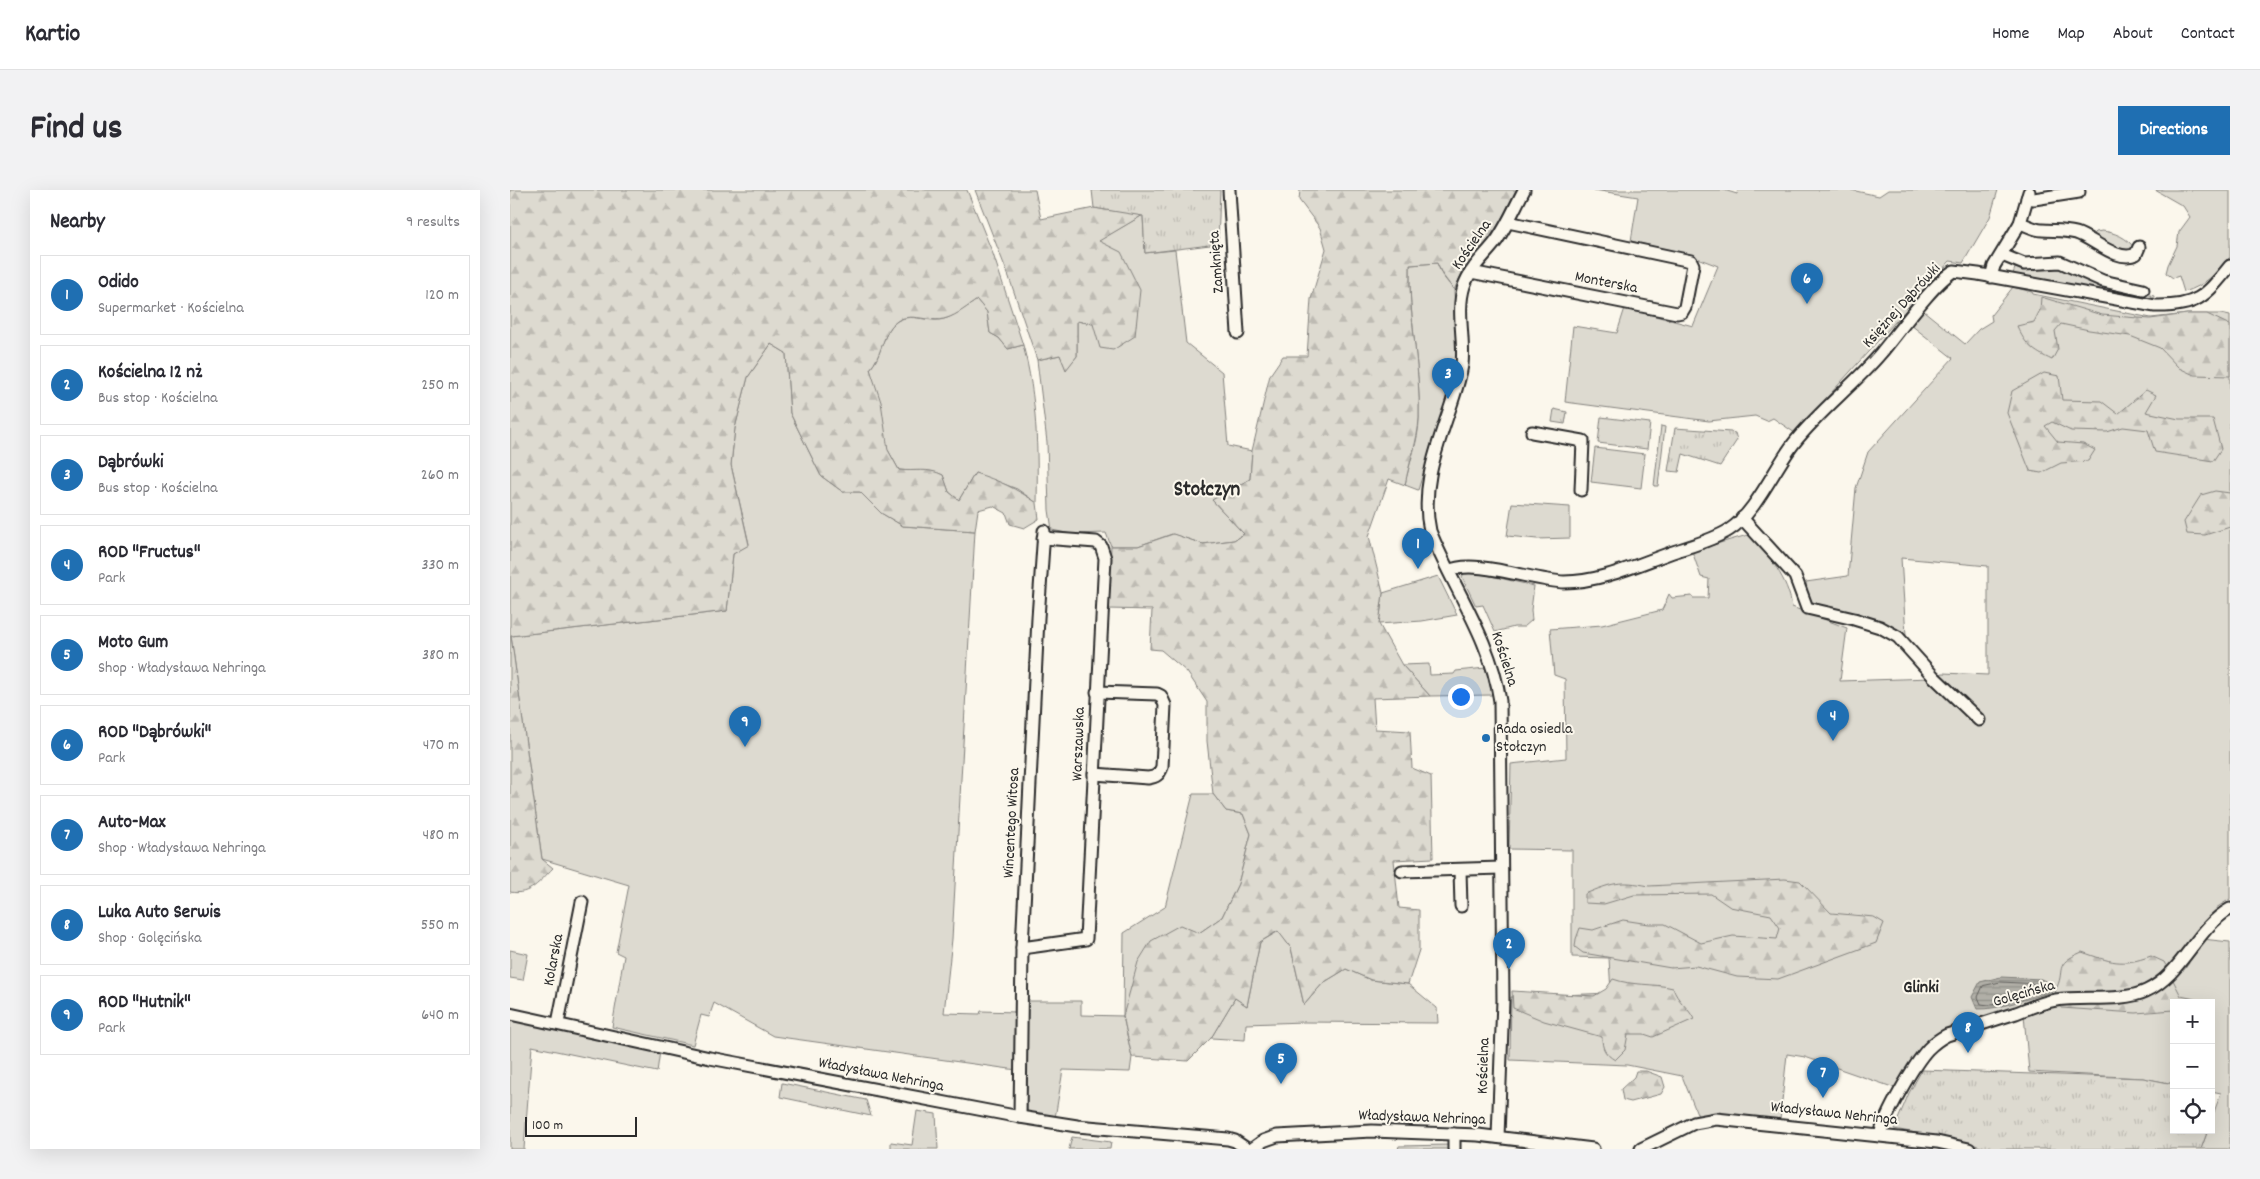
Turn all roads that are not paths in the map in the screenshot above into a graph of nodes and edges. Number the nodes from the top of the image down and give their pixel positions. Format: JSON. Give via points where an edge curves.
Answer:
{"nodes":[{"id":1,"x":1229,"y":190,"type":"edge"},
{"id":2,"x":1524,"y":190,"type":"edge"},
{"id":3,"x":2079,"y":192,"type":"dead end"},
{"id":4,"x":1508,"y":222,"type":"junction"},
{"id":5,"x":2020,"y":223,"type":"junction"},
{"id":6,"x":2139,"y":247,"type":"dead end"},
{"id":7,"x":2002,"y":255,"type":"junction"},
{"id":8,"x":1691,"y":261,"type":"joint"},
{"id":9,"x":2230,"y":266,"type":"edge"},
{"id":10,"x":1471,"y":272,"type":"junction"},
{"id":11,"x":1991,"y":277,"type":"junction"},
{"id":12,"x":2143,"y":290,"type":"dead end"},
{"id":13,"x":1238,"y":333,"type":"dead end"},
{"id":14,"x":1532,"y":432,"type":"dead end"},
{"id":15,"x":1581,"y":490,"type":"dead end"},
{"id":16,"x":1742,"y":518,"type":"junction"},
{"id":17,"x":1043,"y":534,"type":"joint"},
{"id":18,"x":1449,"y":571,"type":"junction"},
{"id":19,"x":1097,"y":692,"type":"junction"},
{"id":20,"x":1979,"y":720,"type":"dead end"},
{"id":21,"x":1094,"y":774,"type":"junction"},
{"id":22,"x":1501,"y":868,"type":"junction"},
{"id":23,"x":1460,"y":870,"type":"junction"},
{"id":24,"x":1402,"y":871,"type":"dead end"},
{"id":25,"x":582,"y":902,"type":"dead end"},
{"id":26,"x":1461,"y":906,"type":"dead end"},
{"id":27,"x":2230,"y":909,"type":"edge"},
{"id":28,"x":1022,"y":948,"type":"junction"},
{"id":29,"x":510,"y":1014,"type":"edge"},
{"id":30,"x":558,"y":1023,"type":"junction"},
{"id":31,"x":1020,"y":1117,"type":"junction"},
{"id":32,"x":1454,"y":1134,"type":"junction"},
{"id":33,"x":1880,"y":1135,"type":"junction"},
{"id":34,"x":1498,"y":1137,"type":"junction"},
{"id":35,"x":1247,"y":1149,"type":"edge"},
{"id":36,"x":1252,"y":1149,"type":"edge"},
{"id":37,"x":1454,"y":1149,"type":"edge"},
{"id":38,"x":1593,"y":1149,"type":"edge"},
{"id":39,"x":1641,"y":1149,"type":"edge"},
{"id":40,"x":1970,"y":1149,"type":"edge"}],
"edges":[{"from":1,"to":13,"type":"street","name":"Zamknięta"},
{"from":2,"to":4,"type":"street","name":"Kościelna"},
{"from":3,"to":5,"type":"street","via":[[2034,199],[2028,195]]},
{"from":4,"to":8,"type":"street","name":"Kościelna"},
{"from":4,"to":10,"type":"street","name":"Kościelna"},
{"from":5,"to":6,"type":"street","via":[[2039,230],[2058,229],[2076,233],[2111,252],[2130,256],[2136,254]]},
{"from":5,"to":7,"type":"street"},
{"from":7,"to":11,"type":"street"},
{"from":7,"to":12,"type":"street","via":[[2024,264],[2060,262],[2103,281]]},
{"from":8,"to":10,"type":"street","name":"Monterska","via":[[1685,308],[1677,313]]},
{"from":9,"to":11,"type":"street","name":"Księżnej Dąbrówki","via":[[2203,296],[2192,302],[2168,306]]},
{"from":10,"to":18,"type":"street","name":"Kościelna","via":[[1461,299],[1460,376],[1426,495],[1430,531]]},
{"from":11,"to":16,"type":"street","name":"Księżnej Dąbrówki","via":[[1960,271],[1949,274],[1881,354],[1795,442]]},
{"from":14,"to":15,"type":"street","via":[[1584,441]]},
{"from":16,"to":18,"type":"street","name":"Księżnej Dąbrówki","via":[[1729,530],[1710,539],[1622,570],[1583,579],[1564,582],[1540,580],[1476,567]]},
{"from":16,"to":20,"type":"street","via":[[1795,576],[1807,608],[1854,618],[1898,637]]},
{"from":17,"to":19,"type":"street","name":"Warszawska","via":[[1096,542],[1104,552]]},
{"from":17,"to":28,"type":"street","name":"Wincentego Witosa"},
{"from":18,"to":22,"type":"street","name":"Kościelna","via":[[1476,626],[1497,681],[1501,720]]},
{"from":19,"to":21,"type":"street","name":"Warszawska"},
{"from":19,"to":21,"type":"street","via":[[1157,694],[1165,705],[1160,773],[1148,778]]},
{"from":21,"to":28,"type":"street","name":"Warszawska","via":[[1086,939]]},
{"from":22,"to":23,"type":"street"},
{"from":22,"to":34,"type":"street","name":"Kościelna","via":[[1503,1000]]},
{"from":23,"to":24,"type":"street"},
{"from":23,"to":26,"type":"street"},
{"from":25,"to":30,"type":"street","name":"Kolarska"},
{"from":27,"to":33,"type":"street","name":"Golęcińska","via":[[2221,914],[2164,978],[2146,992],[2047,1002],[1936,1041],[1914,1069]]},
{"from":28,"to":31,"type":"street","name":"Wincentego Witosa"},
{"from":29,"to":30,"type":"street","name":"Władysława Nehringa"},
{"from":30,"to":31,"type":"street","name":"Władysława Nehringa","via":[[710,1058]]},
{"from":31,"to":35,"type":"street","name":"Władysława Nehringa","via":[[1077,1126],[1228,1139]]},
{"from":32,"to":34,"type":"street","name":"Władysława Nehringa"},
{"from":32,"to":36,"type":"street","name":"Władysława Nehringa","via":[[1372,1131],[1276,1136]]},
{"from":32,"to":37,"type":"street"},
{"from":33,"to":39,"type":"street","name":"Władysława Nehringa","via":[[1712,1119],[1691,1124]]},
{"from":33,"to":40,"type":"street","name":"Władysława Nehringa"},
{"from":34,"to":38,"type":"street","name":"Władysława Nehringa"}]}
